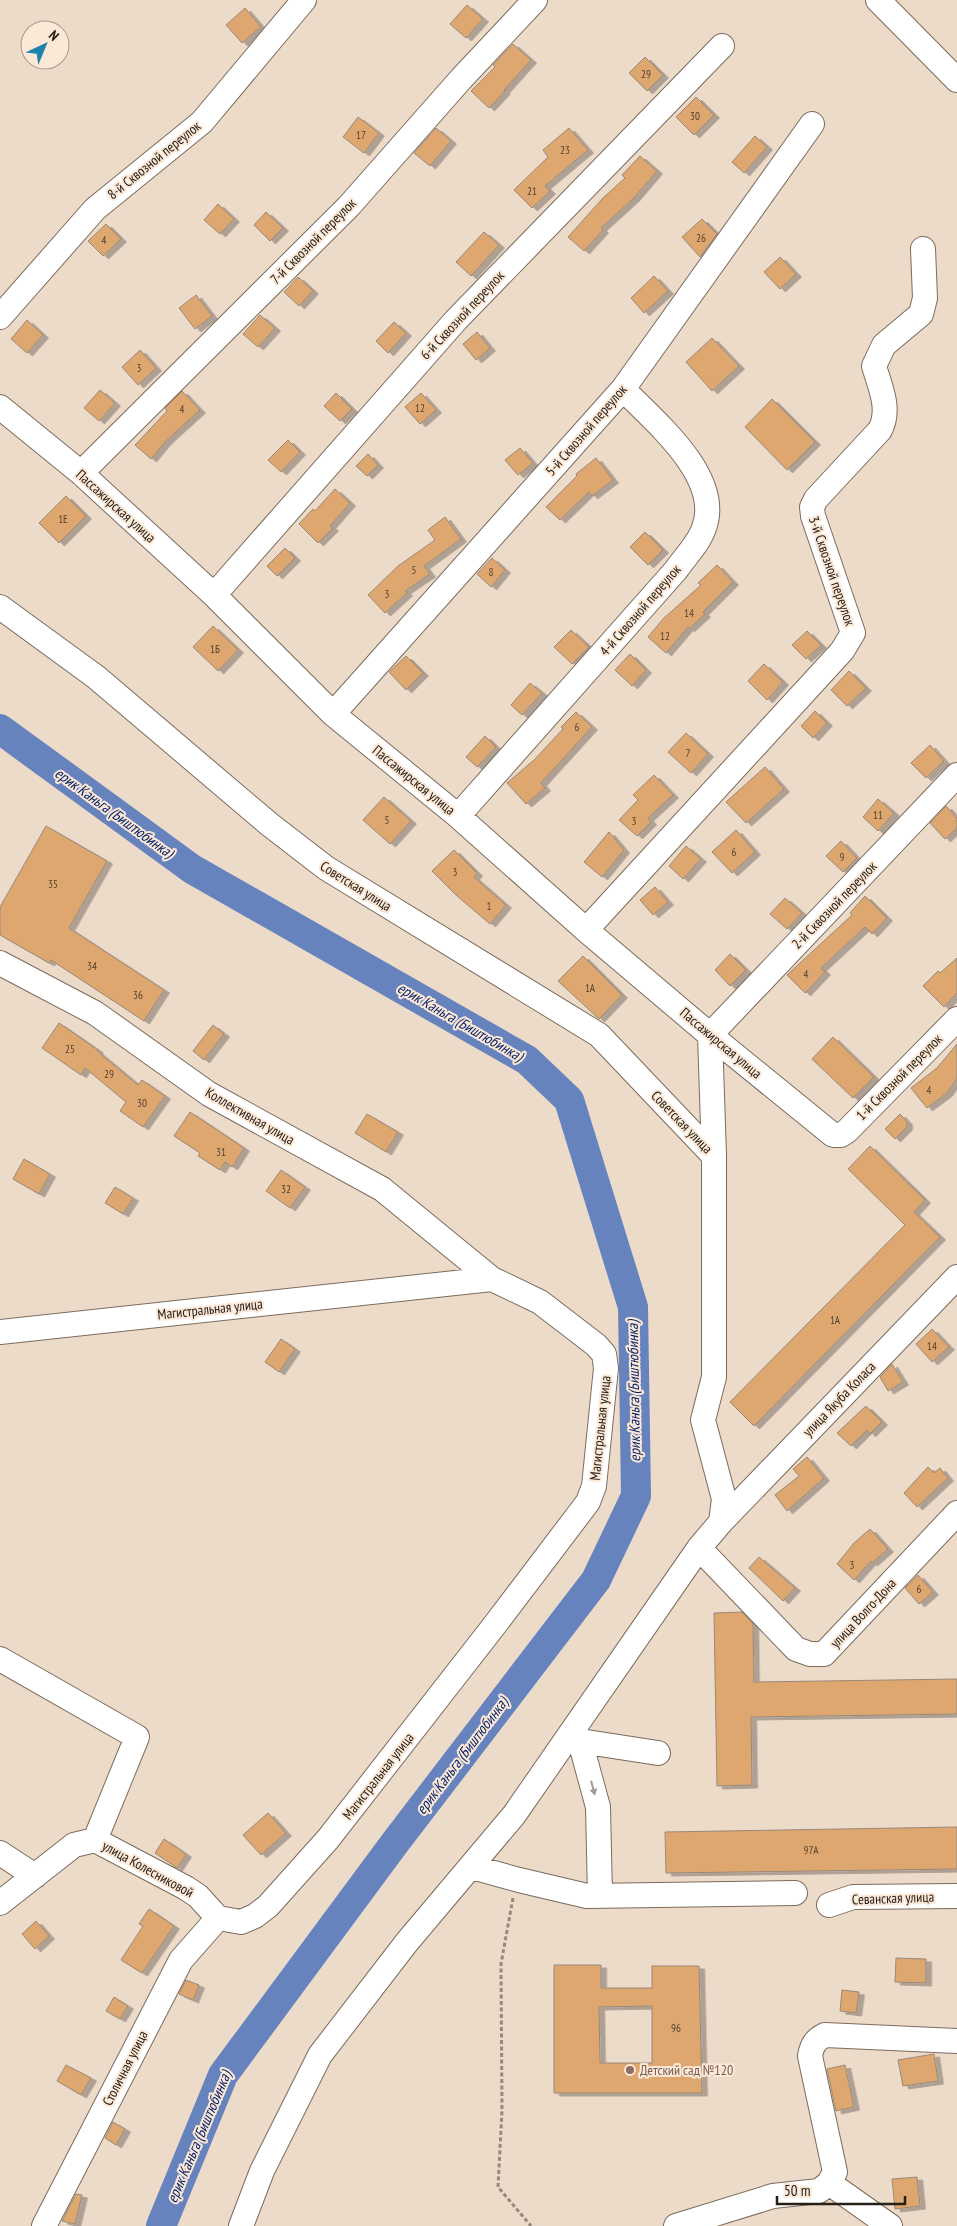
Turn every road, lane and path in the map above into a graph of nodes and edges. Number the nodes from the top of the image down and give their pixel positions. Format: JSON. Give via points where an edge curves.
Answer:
{"nodes":[{"id":1,"x":304,"y":0,"type":"edge"},
{"id":2,"x":535,"y":0,"type":"edge"},
{"id":3,"x":878,"y":0,"type":"edge"},
{"id":4,"x":722,"y":46,"type":"dead end"},
{"id":5,"x":957,"y":80,"type":"edge"},
{"id":6,"x":812,"y":124,"type":"dead end"},
{"id":7,"x":923,"y":249,"type":"dead end"},
{"id":8,"x":0,"y":316,"type":"edge"},
{"id":9,"x":623,"y":389,"type":"junction"},
{"id":10,"x":0,"y":407,"type":"edge"},
{"id":11,"x":81,"y":473,"type":"junction"},
{"id":12,"x":214,"y":595,"type":"junction"},
{"id":13,"x":0,"y":607,"type":"edge"},
{"id":14,"x":333,"y":714,"type":"junction"},
{"id":15,"x":957,"y":775,"type":"edge"},
{"id":16,"x":458,"y":816,"type":"junction"},
{"id":17,"x":586,"y":930,"type":"junction"},
{"id":18,"x":0,"y":963,"type":"edge"},
{"id":19,"x":957,"y":1018,"type":"edge"},
{"id":20,"x":710,"y":1035,"type":"junction"},
{"id":21,"x":841,"y":1135,"type":"joint"},
{"id":22,"x":714,"y":1156,"type":"junction"},
{"id":23,"x":957,"y":1276,"type":"edge"},
{"id":24,"x":492,"y":1279,"type":"junction"},
{"id":25,"x":0,"y":1332,"type":"edge"},
{"id":26,"x":957,"y":1513,"type":"edge"},
{"id":27,"x":721,"y":1522,"type":"junction"},
{"id":28,"x":699,"y":1548,"type":"junction"},
{"id":29,"x":0,"y":1660,"type":"edge"},
{"id":30,"x":574,"y":1739,"type":"junction"},
{"id":31,"x":658,"y":1753,"type":"dead end"},
{"id":32,"x":95,"y":1840,"type":"junction"},
{"id":33,"x":0,"y":1853,"type":"edge"},
{"id":34,"x":472,"y":1867,"type":"junction"},
{"id":35,"x":35,"y":1876,"type":"junction"},
{"id":36,"x":519,"y":1880,"type":"junction"},
{"id":37,"x":795,"y":1893,"type":"dead end"},
{"id":38,"x":600,"y":1896,"type":"junction"},
{"id":39,"x":957,"y":1896,"type":"edge"},
{"id":40,"x":0,"y":1903,"type":"edge"},
{"id":41,"x":829,"y":1905,"type":"dead end"},
{"id":42,"x":218,"y":1918,"type":"junction"},
{"id":43,"x":957,"y":2041,"type":"edge"},
{"id":44,"x":829,"y":2183,"type":"junction"},
{"id":45,"x":44,"y":2226,"type":"edge"},
{"id":46,"x":241,"y":2226,"type":"edge"},
{"id":47,"x":532,"y":2226,"type":"edge"},
{"id":48,"x":676,"y":2226,"type":"edge"},
{"id":49,"x":890,"y":2226,"type":"edge"}],
"edges":[{"from":1,"to":8,"type":"street","name":"8-й Сквозной переулок","via":[[202,122],[95,209]]},
{"from":2,"to":11,"type":"street","name":"7-й Сквозной переулок","via":[[349,206]]},
{"from":3,"to":5,"type":"street"},
{"from":4,"to":12,"type":"street","name":"6-й Сквозной переулок","via":[[456,320]]},
{"from":6,"to":9,"type":"street","name":"5-й Сквозной переулок"},
{"from":7,"to":17,"type":"street","name":"3-й Сквозной переулок","via":[[925,298],[921,314],[884,345],[874,366],[886,409],[885,421],[812,507],[853,633],[842,651]]},
{"from":9,"to":14,"type":"street","name":"5-й Сквозной переулок"},
{"from":9,"to":16,"type":"street","name":"4-й Сквозной переулок","via":[[692,464],[707,494],[708,513],[704,530],[676,570]]},
{"from":10,"to":11,"type":"street","name":"Пассажирская улица"},
{"from":11,"to":12,"type":"street","name":"Пассажирская улица"},
{"from":12,"to":14,"type":"street","name":"Пассажирская улица"},
{"from":13,"to":22,"type":"street","name":"Советская улица","via":[[96,677],[269,824],[326,868],[599,1035]]},
{"from":14,"to":16,"type":"street","name":"Пассажирская улица"},
{"from":15,"to":20,"type":"street","name":"2-й Сквозной переулок"},
{"from":16,"to":17,"type":"street","name":"Пассажирская улица"},
{"from":17,"to":20,"type":"street","name":"Пассажирская улица"},
{"from":18,"to":24,"type":"street","name":"Коллективная улица","via":[[95,1013],[209,1094],[382,1190]]},
{"from":19,"to":21,"type":"street","name":"1-й Сквозной переулок"},
{"from":20,"to":21,"type":"street","name":"Пассажирская улица","via":[[825,1129],[833,1135]]},
{"from":20,"to":22,"type":"street"},
{"from":22,"to":27,"type":"street","via":[[714,1377],[702,1420],[724,1499]]},
{"from":23,"to":27,"type":"street","name":"улица Якуба Коласа"},
{"from":24,"to":25,"type":"street","name":"Магистральная улица"},
{"from":24,"to":42,"type":"street","name":"Магистральная улица","via":[[540,1302],[604,1354],[606,1368],[592,1494],[328,1839],[268,1906],[255,1916],[241,1922]]},
{"from":26,"to":28,"type":"street","name":"улица Волго-Дона","via":[[824,1654],[817,1656],[796,1649]]},
{"from":27,"to":28,"type":"street","name":"улица Якуба Коласа"},
{"from":28,"to":30,"type":"street","name":"улица Якуба Коласа"},
{"from":29,"to":32,"type":"street","via":[[137,1737]]},
{"from":30,"to":31,"type":"street"},
{"from":30,"to":34,"type":"street","name":"улица Якуба Коласа"},
{"from":30,"to":38,"type":"street","one_way":true,"via":[[598,1806]]},
{"from":32,"to":35,"type":"street","name":"улица Колесниковой","via":[[74,1845]]},
{"from":32,"to":42,"type":"street","name":"улица Колесниковой","via":[[186,1888]]},
{"from":33,"to":35,"type":"street"},
{"from":34,"to":36,"type":"street"},
{"from":34,"to":46,"type":"street","name":"улица Якуба Коласа","via":[[407,1942],[320,2055],[262,2171]]},
{"from":35,"to":40,"type":"street","name":"улица Колесниковой"},
{"from":36,"to":38,"type":"street","via":[[587,1896]]},
{"from":36,"to":47,"type":"path","via":[[510,1907],[501,1964],[502,2110],[498,2187]]},
{"from":37,"to":38,"type":"street"},
{"from":39,"to":41,"type":"street","name":"Севанская улица","via":[[852,1897]]},
{"from":42,"to":45,"type":"street","name":"Столичная улица","via":[[180,1960]]},
{"from":43,"to":44,"type":"street","via":[[825,2034],[814,2042],[810,2056],[835,2172]]},
{"from":44,"to":48,"type":"street","via":[[819,2190],[773,2196]]},
{"from":44,"to":49,"type":"street"}]}
